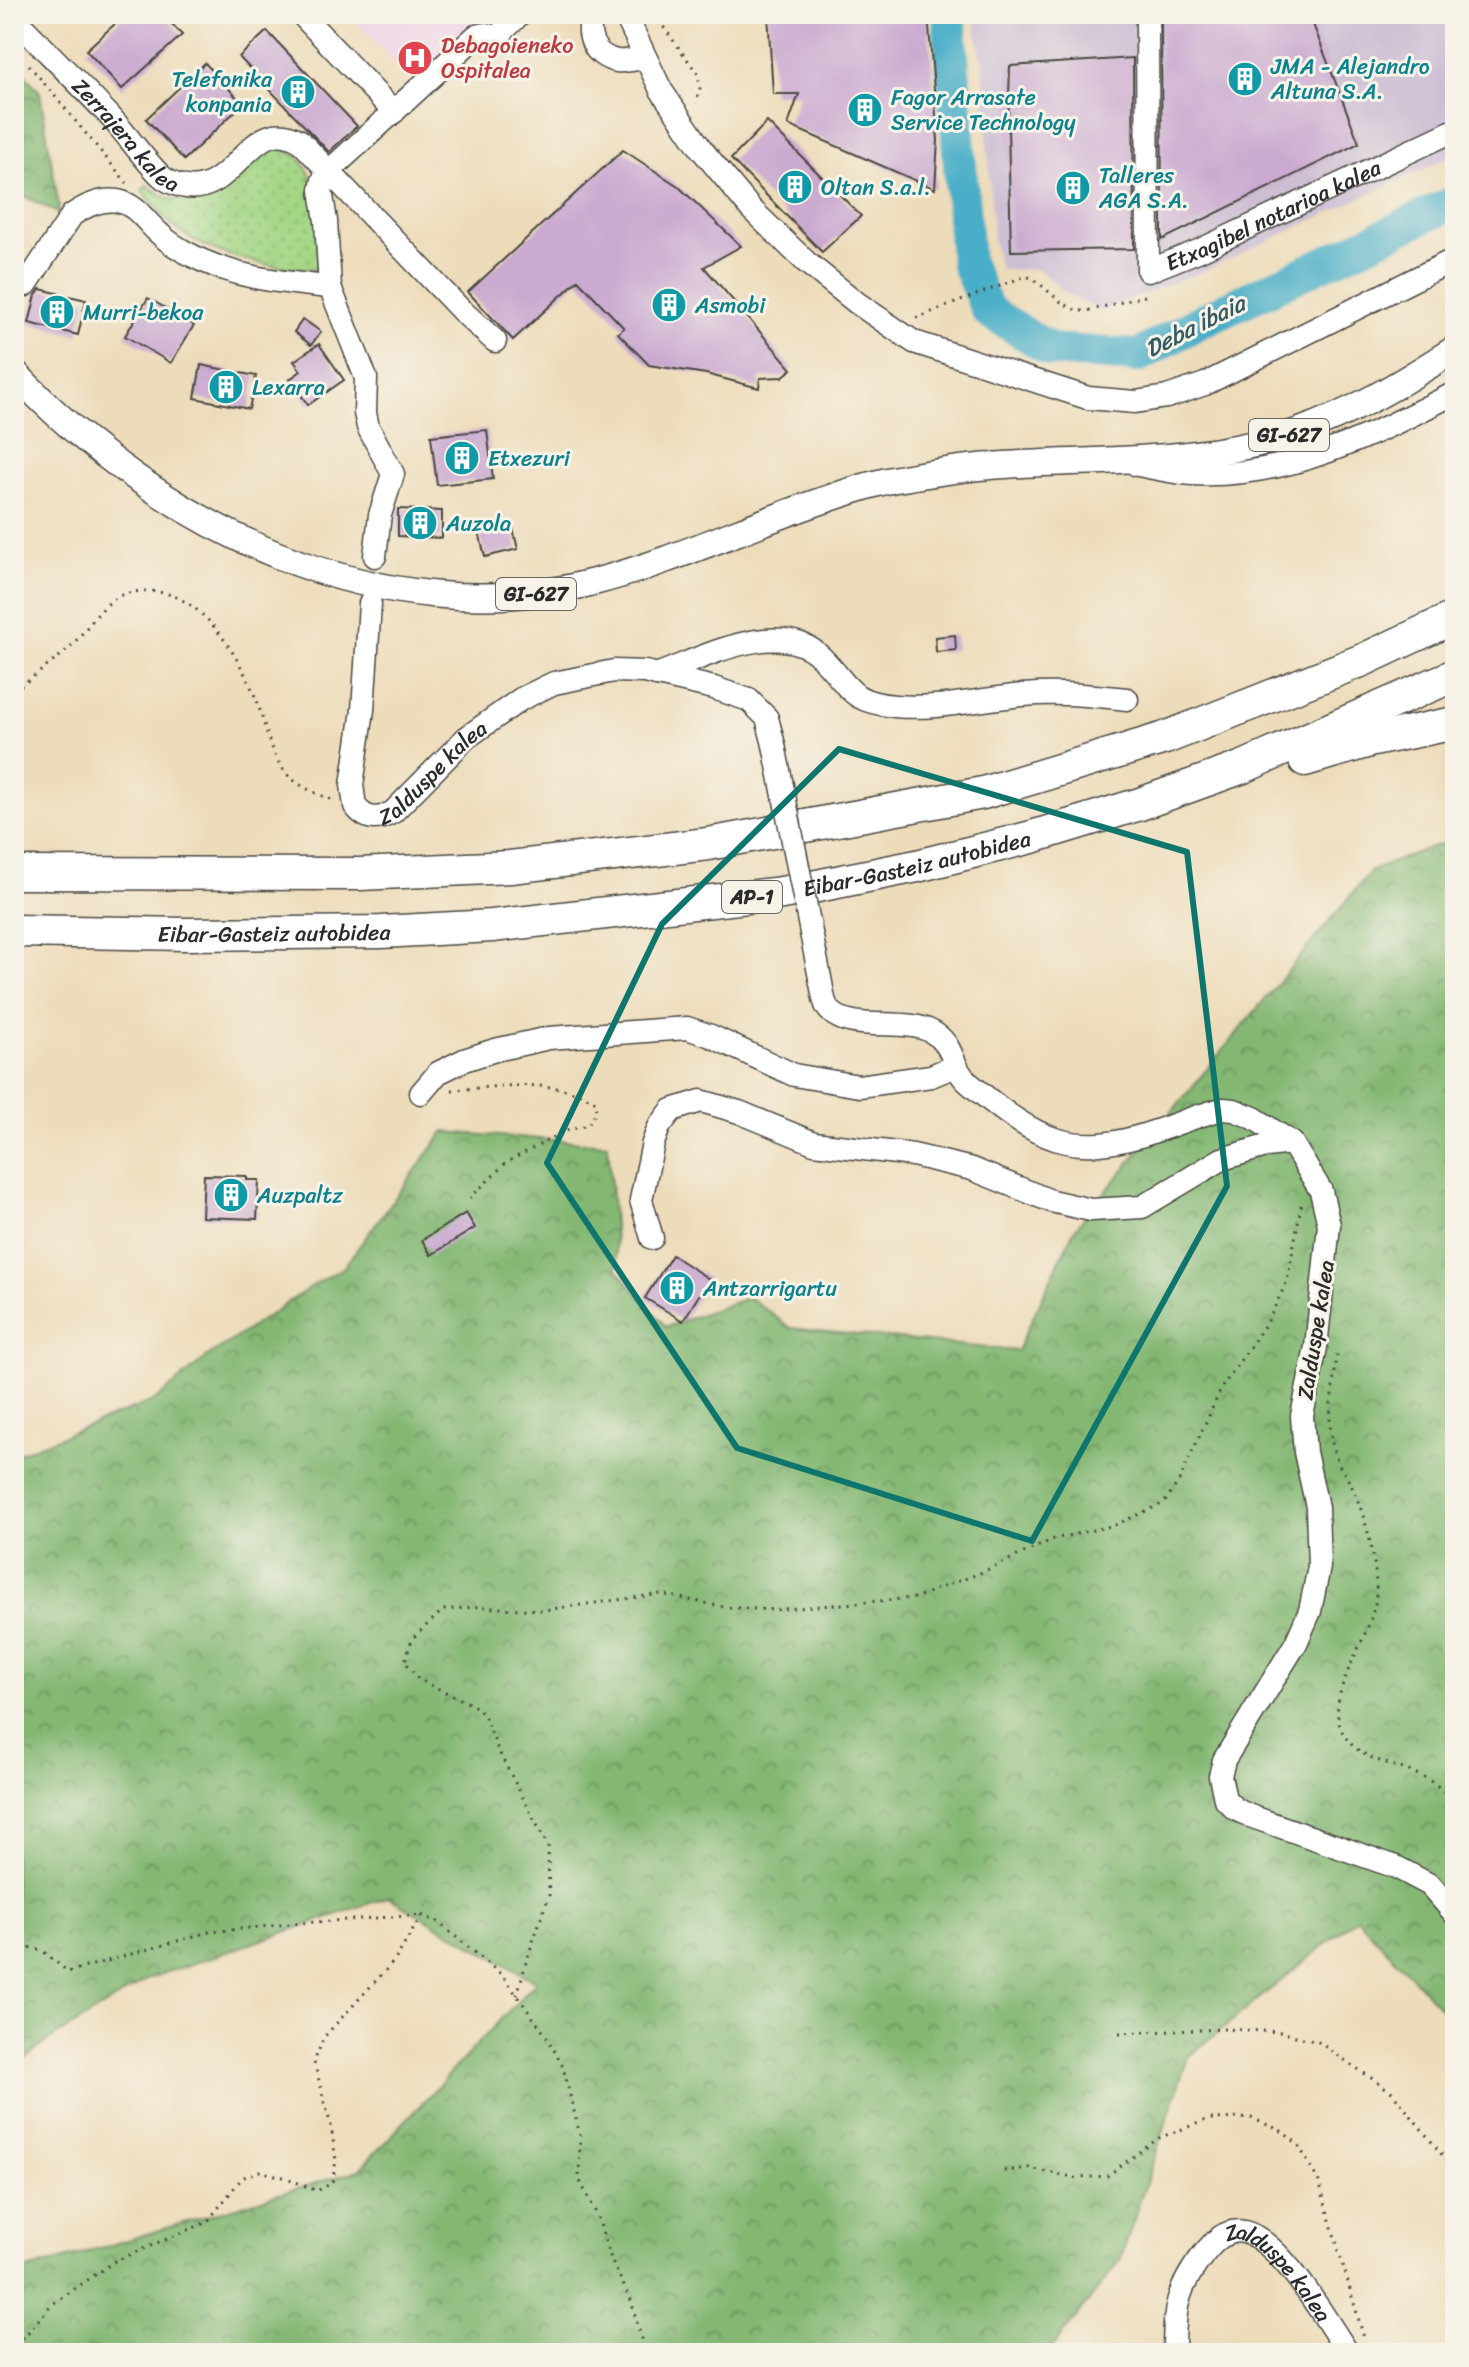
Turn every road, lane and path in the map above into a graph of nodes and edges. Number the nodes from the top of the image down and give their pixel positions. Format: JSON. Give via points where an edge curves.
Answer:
{"nodes":[{"id":1,"x":301,"y":14,"type":"edge"},
{"id":2,"x":520,"y":14,"type":"edge"},
{"id":3,"x":593,"y":14,"type":"edge"},
{"id":4,"x":625,"y":14,"type":"edge"},
{"id":5,"x":654,"y":14,"type":"edge"},
{"id":6,"x":1147,"y":14,"type":"edge"},
{"id":7,"x":14,"y":18,"type":"edge"},
{"id":8,"x":644,"y":58,"type":"junction"},
{"id":9,"x":695,"y":110,"type":"dead end"},
{"id":10,"x":394,"y":112,"type":"junction"},
{"id":11,"x":1455,"y":130,"type":"edge"},
{"id":12,"x":328,"y":172,"type":"junction"},
{"id":13,"x":1455,"y":259,"type":"edge"},
{"id":14,"x":26,"y":285,"type":"dead end"},
{"id":15,"x":330,"y":287,"type":"junction"},
{"id":16,"x":1145,"y":296,"type":"dead end"},
{"id":17,"x":915,"y":318,"type":"dead end"},
{"id":18,"x":495,"y":341,"type":"dead end"},
{"id":19,"x":1455,"y":349,"type":"edge"},
{"id":20,"x":14,"y":372,"type":"edge"},
{"id":21,"x":1455,"y":393,"type":"edge"},
{"id":22,"x":1104,"y":460,"type":"junction"},
{"id":23,"x":375,"y":556,"type":"dead end"},
{"id":24,"x":370,"y":604,"type":"dead end"},
{"id":25,"x":1455,"y":617,"type":"edge"},
{"id":26,"x":655,"y":675,"type":"junction"},
{"id":27,"x":1455,"y":675,"type":"edge"},
{"id":28,"x":14,"y":691,"type":"edge"},
{"id":29,"x":1127,"y":699,"type":"dead end"},
{"id":30,"x":1455,"y":723,"type":"edge"},
{"id":31,"x":1243,"y":767,"type":"junction"},
{"id":32,"x":354,"y":804,"type":"junction"},
{"id":33,"x":14,"y":873,"type":"edge"},
{"id":34,"x":14,"y":931,"type":"edge"},
{"id":35,"x":955,"y":1066,"type":"junction"},
{"id":36,"x":421,"y":1093,"type":"joint"},
{"id":37,"x":1292,"y":1143,"type":"junction"},
{"id":38,"x":1310,"y":1175,"type":"junction"},
{"id":39,"x":470,"y":1198,"type":"dead end"},
{"id":40,"x":652,"y":1238,"type":"dead end"},
{"id":41,"x":1338,"y":1346,"type":"dead end"},
{"id":42,"x":1455,"y":1801,"type":"edge"},
{"id":43,"x":1455,"y":1914,"type":"edge"},
{"id":44,"x":422,"y":1915,"type":"junction"},
{"id":45,"x":14,"y":1943,"type":"edge"},
{"id":46,"x":517,"y":1995,"type":"junction"},
{"id":47,"x":1119,"y":2033,"type":"dead end"},
{"id":48,"x":1004,"y":2171,"type":"dead end"},
{"id":49,"x":1455,"y":2171,"type":"edge"},
{"id":50,"x":1356,"y":2346,"type":"edge"},
{"id":51,"x":14,"y":2349,"type":"edge"},
{"id":52,"x":645,"y":2353,"type":"edge"},
{"id":53,"x":1174,"y":2353,"type":"edge"}],
"edges":[{"from":1,"to":10,"type":"street"},
{"from":2,"to":10,"type":"street","via":[[496,38],[476,36]]},
{"from":3,"to":8,"type":"street","via":[[588,33],[595,50],[614,60]]},
{"from":4,"to":8,"type":"street"},
{"from":5,"to":9,"type":"path","via":[[698,74]]},
{"from":6,"to":11,"type":"street","name":"Etxagibel notarioa kalea","via":[[1148,271]]},
{"from":7,"to":12,"type":"street","name":"Zerrajera kalea","via":[[162,177],[179,186],[212,185],[260,140],[279,133],[300,141]]},
{"from":8,"to":13,"type":"street","via":[[702,150],[751,209],[857,303],[914,342],[1088,398],[1135,402],[1205,384]]},
{"from":10,"to":12,"type":"street"},
{"from":12,"to":15,"type":"street","via":[[321,190]]},
{"from":12,"to":18,"type":"street"},
{"from":14,"to":15,"type":"street","via":[[72,215],[105,200],[137,210],[186,253],[229,272]]},
{"from":15,"to":23,"type":"street","via":[[366,378],[368,427],[393,474]]},
{"from":16,"to":17,"type":"path","via":[[1077,311],[1026,276]]},
{"from":19,"to":22,"type":"main road","number":"GI-627","via":[[1377,396],[1297,433],[1214,451]]},
{"from":20,"to":22,"type":"main road","number":"GI-627","via":[[86,441],[144,485],[217,527],[358,582],[427,596],[509,597],[596,582],[893,479],[999,465]]},
{"from":21,"to":22,"type":"street","via":[[1361,440],[1250,472],[1191,474]]},
{"from":24,"to":32,"type":"street","name":"Zalduspe kalea"},
{"from":25,"to":33,"type":"highway","via":[[1363,660],[1165,738],[983,793],[708,844],[510,867],[405,872]]},
{"from":26,"to":29,"type":"street","via":[[744,643],[781,638],[807,645],[845,687],[868,703],[898,707],[1073,693]]},
{"from":26,"to":32,"type":"street","name":"Zalduspe kalea","via":[[614,671],[539,689],[466,738],[389,815],[369,817]]},
{"from":26,"to":35,"type":"street","name":"Zalduspe kalea","bridge":true,"via":[[749,700],[767,718],[827,1007],[842,1019],[930,1030],[948,1043]]},
{"from":27,"to":31,"type":"highway","name":"Eibar-Gasteiz autobidea","number":"AP-1"},
{"from":28,"to":32,"type":"path","via":[[69,648],[118,597],[170,594],[199,613],[225,644],[255,697],[287,774],[341,804]]},
{"from":30,"to":31,"type":"highway","via":[[1275,768]]},
{"from":31,"to":34,"type":"highway","name":"Eibar-Gasteiz autobidea","number":"AP-1","via":[[1032,837],[782,893],[492,926],[381,932]]},
{"from":35,"to":36,"type":"street","via":[[931,1076],[859,1086],[794,1075],[687,1028],[549,1038],[495,1050],[438,1073]]},
{"from":35,"to":37,"type":"street","name":"Zalduspe kalea","via":[[992,1102],[1032,1131],[1055,1140],[1106,1144],[1223,1109],[1254,1118]]},
{"from":36,"to":39,"type":"path","via":[[560,1088],[596,1102],[588,1125],[565,1131],[507,1162]]},
{"from":37,"to":38,"type":"street","name":"Zalduspe kalea"},
{"from":37,"to":40,"type":"street","via":[[1222,1159],[1142,1207],[1091,1210],[1051,1201],[972,1169],[913,1155],[814,1143],[701,1101],[672,1110],[653,1143],[641,1200]]},
{"from":38,"to":43,"type":"street","name":"Zalduspe kalea","via":[[1321,1191],[1329,1225],[1316,1347],[1302,1416],[1317,1507],[1319,1567],[1310,1611],[1296,1643],[1234,1740],[1224,1760],[1221,1790],[1235,1809],[1250,1816],[1415,1876],[1440,1894]]},
{"from":38,"to":46,"type":"path","via":[[1287,1281],[1269,1319],[1222,1387],[1164,1503],[1115,1525],[1054,1539],[914,1598],[773,1610],[661,1594],[544,1610],[443,1610],[425,1624],[412,1639],[405,1661],[418,1679],[484,1715],[548,1846],[549,1895]]},
{"from":41,"to":42,"type":"path","via":[[1330,1426],[1334,1452],[1363,1513],[1376,1597],[1342,1690],[1338,1718],[1353,1747],[1422,1776]]},
{"from":44,"to":45,"type":"path","via":[[209,1932],[68,1972],[43,1951]]},
{"from":44,"to":46,"type":"path","via":[[438,1922],[503,1976]]},
{"from":44,"to":51,"type":"path","via":[[395,1960],[324,2037],[314,2062],[331,2126],[336,2161],[332,2183],[317,2191],[259,2171],[242,2178],[207,2222],[115,2261],[50,2306]]},
{"from":46,"to":52,"type":"path","via":[[563,2067],[580,2135],[579,2179],[631,2300]]},
{"from":47,"to":49,"type":"path","via":[[1226,2029],[1280,2032],[1318,2042],[1392,2092]]},
{"from":48,"to":50,"type":"path","via":[[1029,2168],[1077,2178],[1107,2176],[1159,2138],[1209,2119],[1251,2118],[1280,2130],[1298,2144],[1319,2182]]},
{"from":50,"to":53,"type":"street","name":"Zalduspe kalea","via":[[1284,2261],[1258,2239],[1239,2232],[1215,2241],[1184,2281],[1175,2308]]}]}
